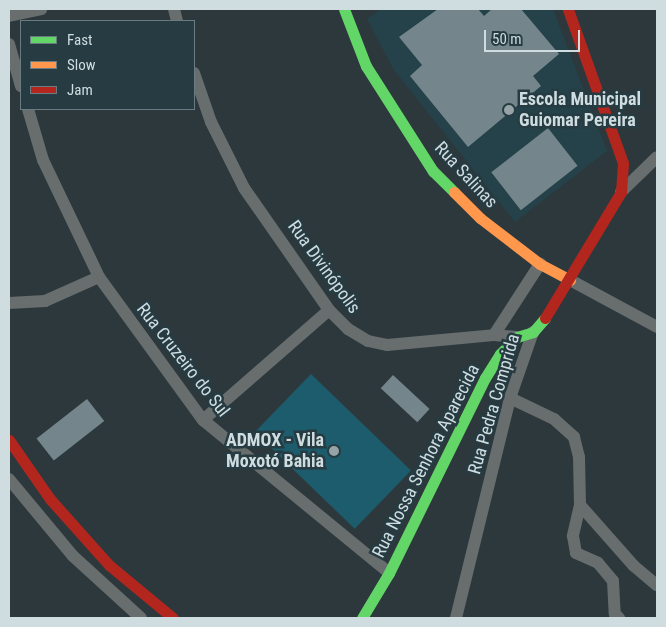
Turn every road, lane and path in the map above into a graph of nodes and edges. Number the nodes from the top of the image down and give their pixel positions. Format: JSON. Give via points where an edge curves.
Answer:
{"nodes":[{"id":1,"x":41,"y":9,"type":"edge"},
{"id":2,"x":344,"y":9,"type":"edge"},
{"id":3,"x":568,"y":9,"type":"edge"},
{"id":4,"x":9,"y":16,"type":"edge"},
{"id":5,"x":9,"y":44,"type":"edge"},
{"id":6,"x":195,"y":76,"type":"edge"},
{"id":7,"x":20,"y":82,"type":"edge"},
{"id":8,"x":28,"y":110,"type":"edge"},
{"id":9,"x":657,"y":157,"type":"edge"},
{"id":10,"x":622,"y":192,"type":"junction"},
{"id":11,"x":540,"y":264,"type":"junction"},
{"id":12,"x":98,"y":277,"type":"junction"},
{"id":13,"x":570,"y":280,"type":"junction"},
{"id":14,"x":9,"y":303,"type":"edge"},
{"id":15,"x":329,"y":310,"type":"junction"},
{"id":16,"x":657,"y":327,"type":"edge"},
{"id":17,"x":532,"y":332,"type":"junction"},
{"id":18,"x":494,"y":335,"type":"junction"},
{"id":19,"x":517,"y":337,"type":"junction"},
{"id":20,"x":510,"y":398,"type":"junction"},
{"id":21,"x":204,"y":420,"type":"junction"},
{"id":22,"x":9,"y":440,"type":"edge"},
{"id":23,"x":9,"y":480,"type":"edge"},
{"id":24,"x":580,"y":505,"type":"junction"},
{"id":25,"x":389,"y":573,"type":"junction"},
{"id":26,"x":657,"y":585,"type":"edge"},
{"id":27,"x":141,"y":618,"type":"edge"},
{"id":28,"x":173,"y":618,"type":"edge"},
{"id":29,"x":362,"y":618,"type":"edge"},
{"id":30,"x":456,"y":618,"type":"edge"},
{"id":31,"x":620,"y":618,"type":"edge"}],
"edges":[{"from":1,"to":4,"type":"street"},
{"from":2,"to":11,"type":"street","name":"Rua Salinas","via":[[366,66],[433,171],[480,218]]},
{"from":3,"to":10,"type":"street","via":[[623,163]]},
{"from":5,"to":7,"type":"street"},
{"from":6,"to":15,"type":"street","name":"Rua Divinópolis","via":[[211,122],[244,188]]},
{"from":8,"to":12,"type":"street","name":"Rua Cruzeiro do Sul","via":[[43,160]]},
{"from":9,"to":10,"type":"street"},
{"from":10,"to":13,"type":"street","name":"Rua Pedra Comprida"},
{"from":11,"to":13,"type":"street","name":"Rua Salinas"},
{"from":11,"to":18,"type":"street","name":"Rua Pedra Comprida"},
{"from":12,"to":14,"type":"street","via":[[45,301]]},
{"from":12,"to":21,"type":"street","name":"Rua Cruzeiro do Sul"},
{"from":13,"to":16,"type":"street"},
{"from":13,"to":17,"type":"street","name":"Rua Pedra Comprida"},
{"from":15,"to":18,"type":"street","name":"Rua Divinópolis","via":[[348,329],[368,341],[387,345]]},
{"from":15,"to":21,"type":"street"},
{"from":17,"to":19,"type":"street","name":"Rua Nossa Senhora Aparecida"},
{"from":17,"to":20,"type":"street","name":"Rua Pedra Comprida"},
{"from":18,"to":19,"type":"street","name":"Rua Divinópolis"},
{"from":19,"to":25,"type":"street","name":"Rua Nossa Senhora Aparecida","via":[[500,354],[485,378]]},
{"from":20,"to":24,"type":"street","via":[[554,419],[574,437],[579,457]]},
{"from":20,"to":30,"type":"street","name":"Rua Pedra Comprida"},
{"from":21,"to":25,"type":"street","name":"Rua Cruzeiro do Sul"},
{"from":22,"to":28,"type":"street","via":[[50,499],[109,565]]},
{"from":23,"to":27,"type":"street","via":[[73,556]]},
{"from":24,"to":26,"type":"street","via":[[634,566]]},
{"from":24,"to":31,"type":"street","via":[[574,536],[576,553],[598,563],[613,581],[615,614]]},
{"from":25,"to":29,"type":"street","name":"Rua Nossa Senhora Aparecida"}]}
